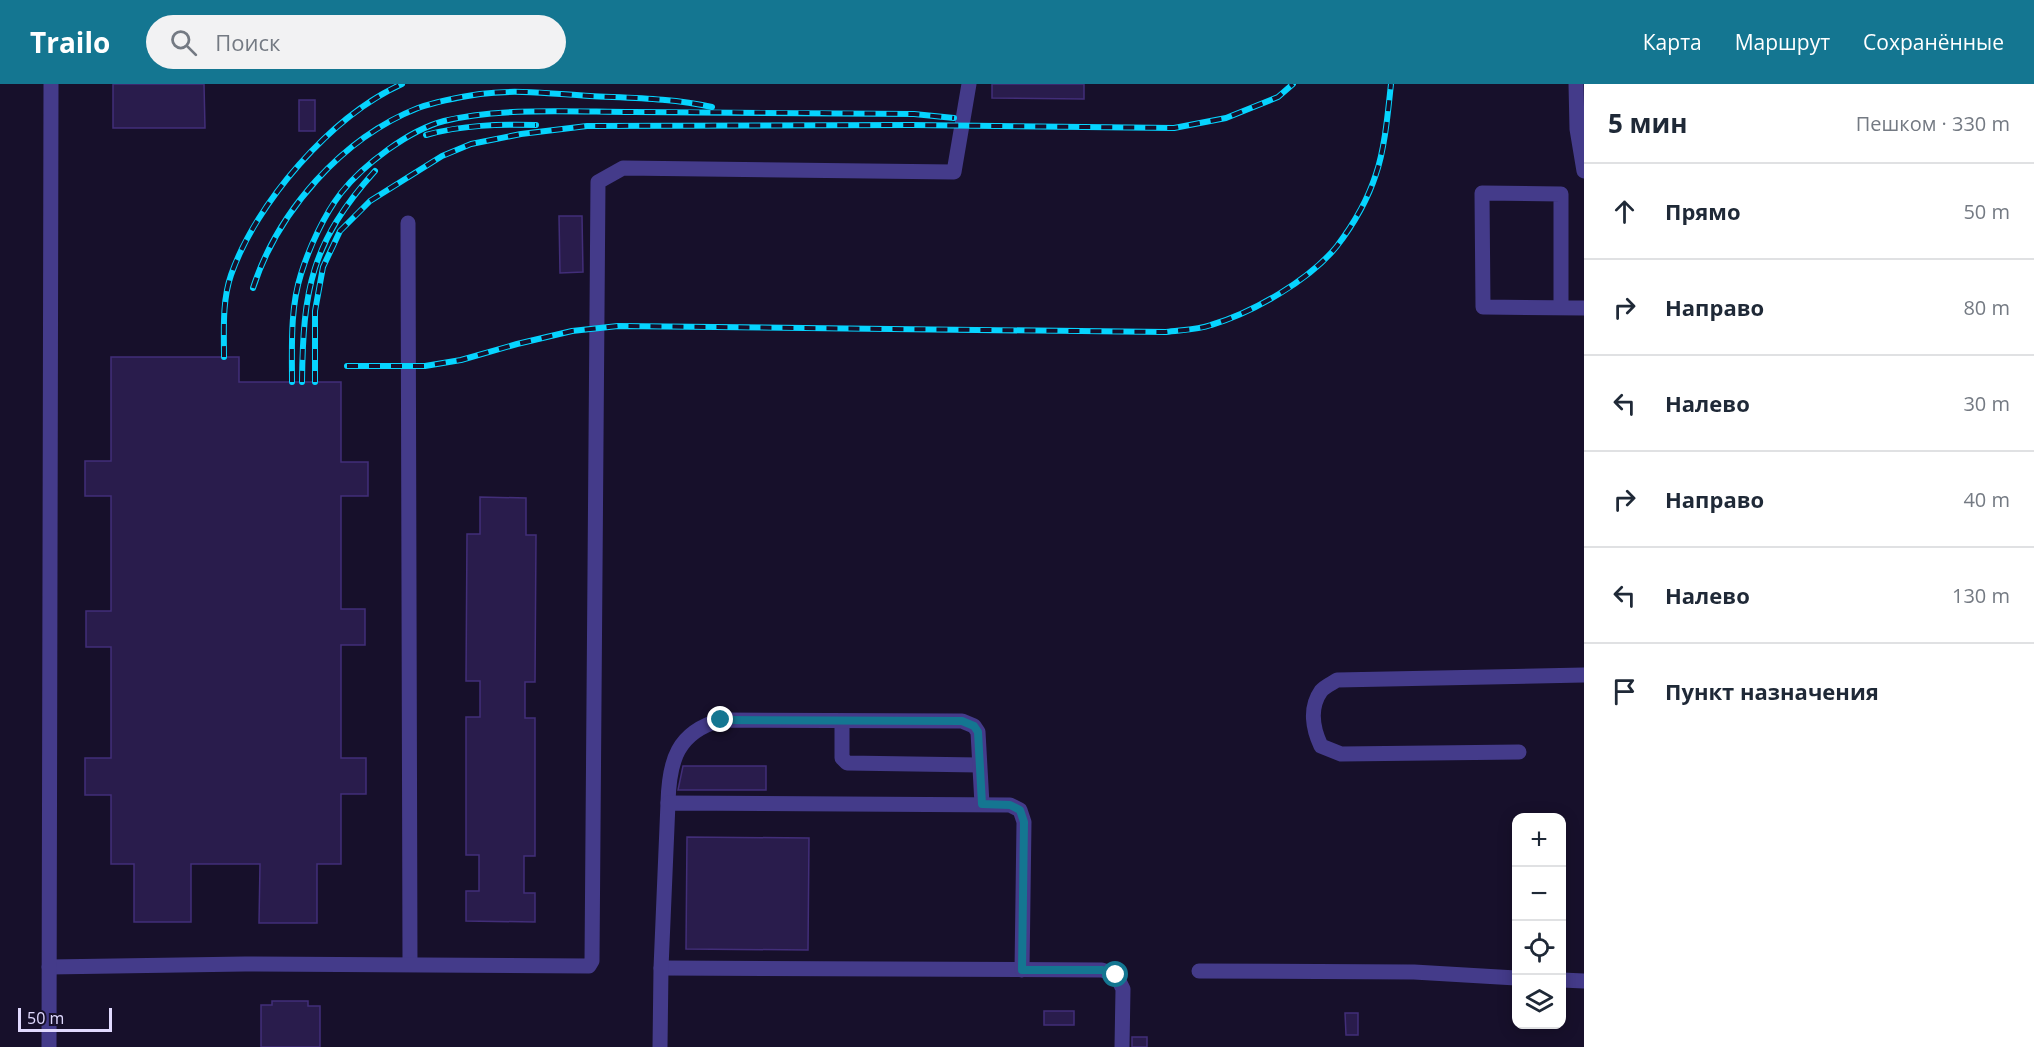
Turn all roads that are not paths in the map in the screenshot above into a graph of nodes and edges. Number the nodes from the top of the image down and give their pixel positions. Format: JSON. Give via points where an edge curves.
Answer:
{"nodes":[{"id":1,"x":51,"y":84,"type":"edge"},
{"id":2,"x":969,"y":84,"type":"edge"},
{"id":3,"x":1576,"y":84,"type":"edge"},
{"id":4,"x":1584,"y":171,"type":"edge"},
{"id":5,"x":408,"y":223,"type":"dead end"},
{"id":6,"x":1561,"y":308,"type":"junction"},
{"id":7,"x":1584,"y":308,"type":"edge"},
{"id":8,"x":1584,"y":675,"type":"edge"},
{"id":9,"x":842,"y":721,"type":"junction"},
{"id":10,"x":1519,"y":752,"type":"dead end"},
{"id":11,"x":980,"y":765,"type":"junction"},
{"id":12,"x":668,"y":803,"type":"junction"},
{"id":13,"x":982,"y":804,"type":"junction"},
{"id":14,"x":410,"y":964,"type":"junction"},
{"id":15,"x":49,"y":967,"type":"junction"},
{"id":16,"x":661,"y":968,"type":"junction"},
{"id":17,"x":1022,"y":970,"type":"junction"},
{"id":18,"x":1199,"y":971,"type":"dead end"},
{"id":19,"x":1512,"y":978,"type":"edge"},
{"id":20,"x":1566,"y":980,"type":"edge"},
{"id":21,"x":1584,"y":981,"type":"edge"},
{"id":22,"x":49,"y":1047,"type":"edge"},
{"id":23,"x":660,"y":1047,"type":"edge"},
{"id":24,"x":1122,"y":1047,"type":"edge"}],
"edges":[{"from":1,"to":15,"type":"street"},
{"from":2,"to":14,"type":"street","via":[[954,172],[623,168],[598,182],[592,961],[589,966]]},
{"from":3,"to":4,"type":"street","via":[[1577,129]]},
{"from":5,"to":14,"type":"street"},
{"from":6,"to":6,"type":"street","via":[[1560,194],[1482,193],[1483,307]]},
{"from":6,"to":7,"type":"street"},
{"from":8,"to":10,"type":"street","via":[[1337,681],[1322,690],[1313,712],[1314,732],[1321,746],[1341,754]]},
{"from":9,"to":11,"type":"street","via":[[962,721],[978,732]]},
{"from":9,"to":11,"type":"street","via":[[842,758],[848,764]]},
{"from":9,"to":12,"type":"street","via":[[721,720],[705,725],[686,738],[673,759]]},
{"from":11,"to":13,"type":"street"},
{"from":12,"to":13,"type":"street"},
{"from":12,"to":16,"type":"street"},
{"from":13,"to":17,"type":"street","via":[[1010,805],[1020,810],[1024,822]]},
{"from":14,"to":15,"type":"street"},
{"from":15,"to":22,"type":"street"},
{"from":16,"to":17,"type":"street"},
{"from":16,"to":23,"type":"street"},
{"from":17,"to":24,"type":"street","via":[[1102,970],[1116,975],[1123,989]]},
{"from":18,"to":19,"type":"street","via":[[1414,972]]},
{"from":20,"to":21,"type":"street"}]}
